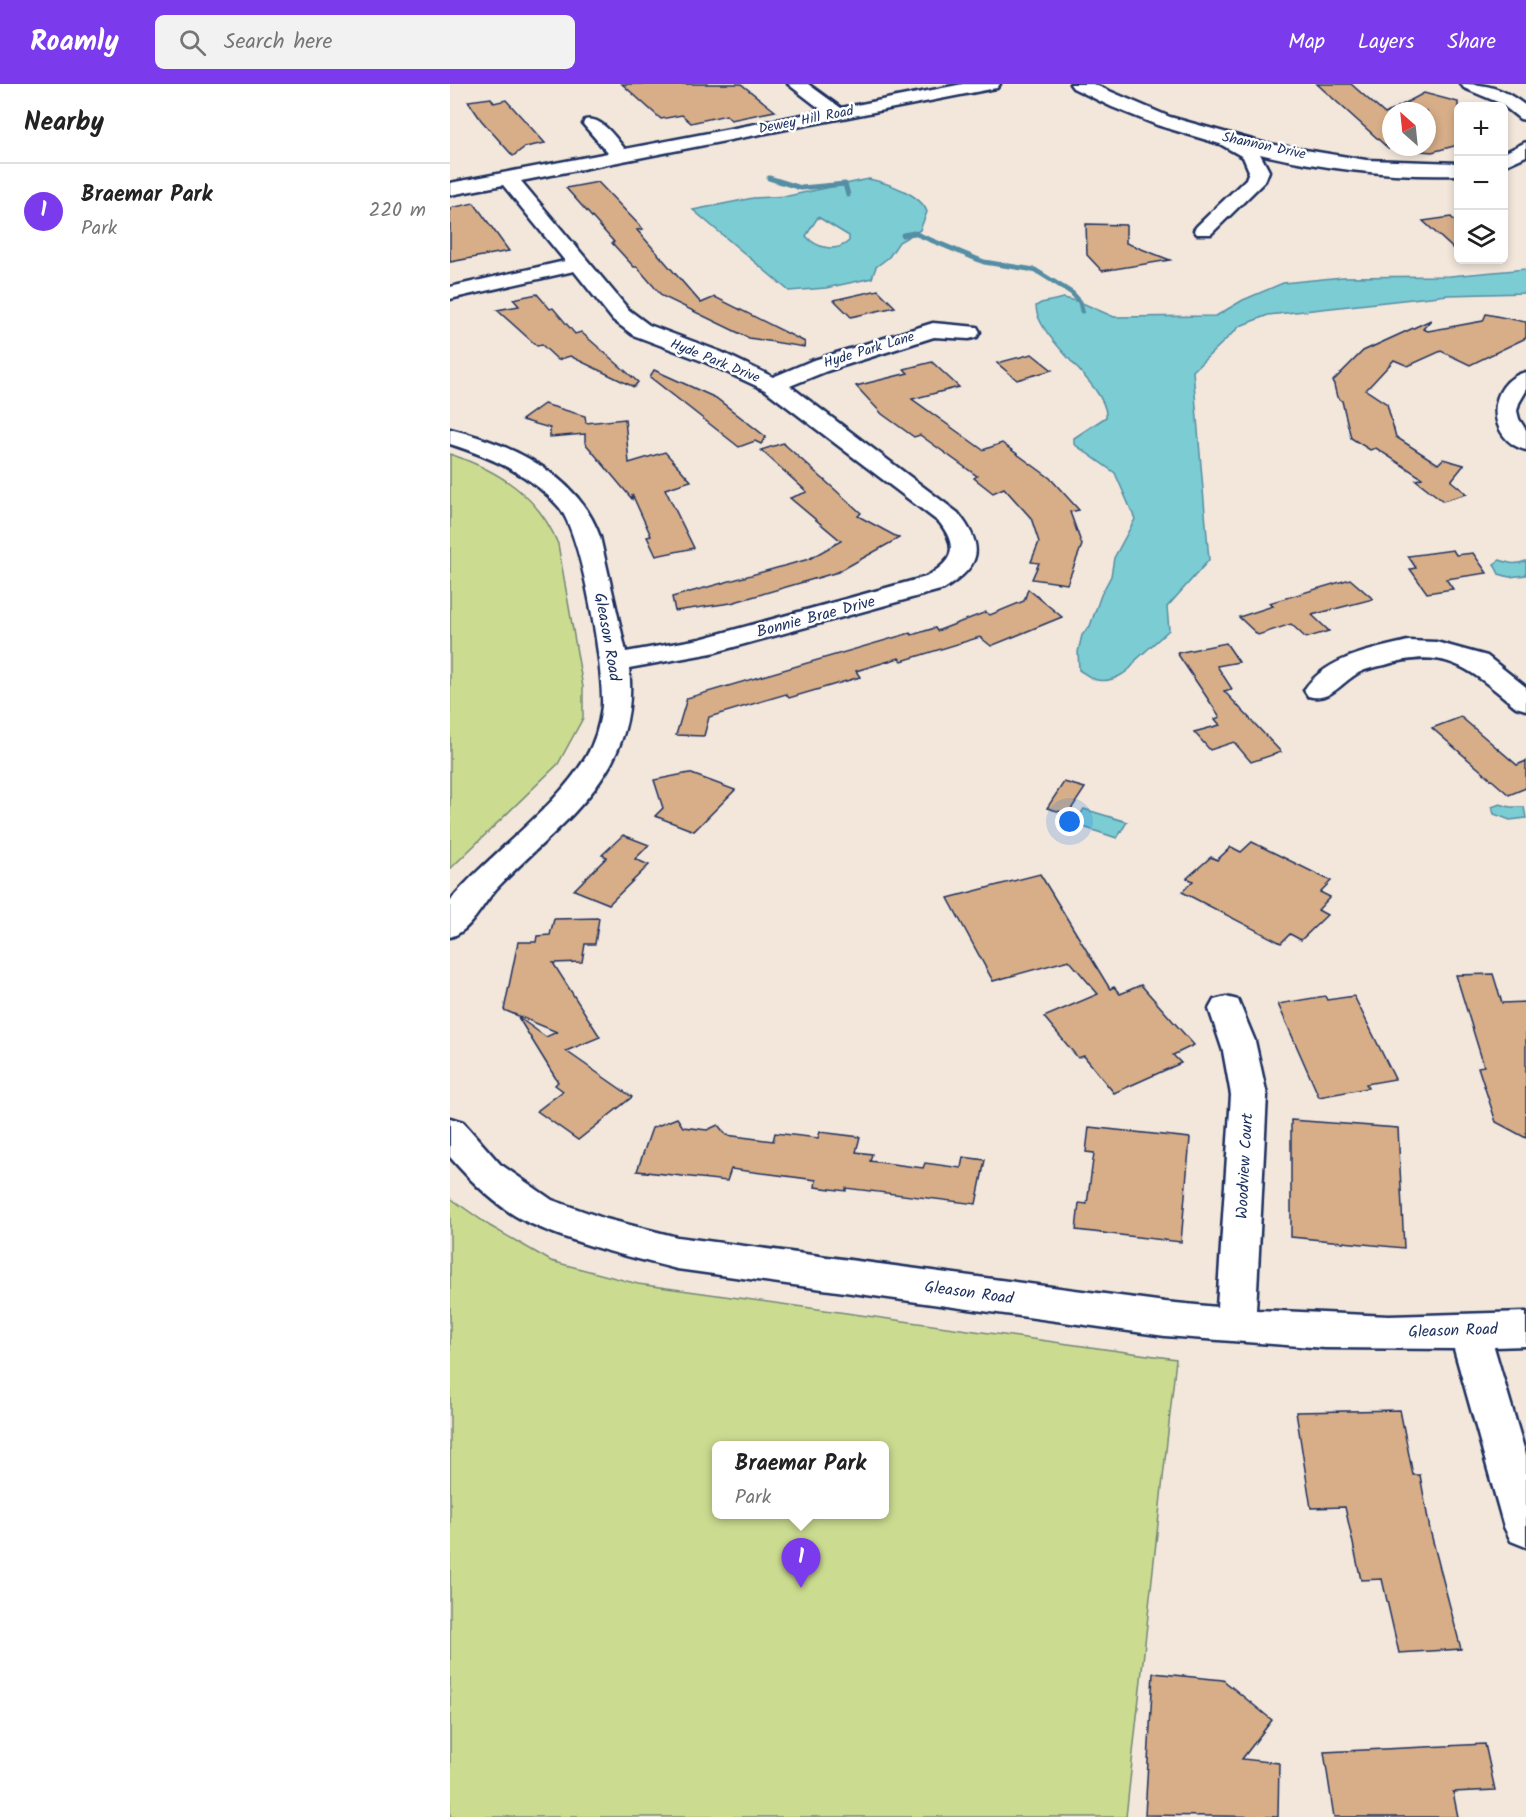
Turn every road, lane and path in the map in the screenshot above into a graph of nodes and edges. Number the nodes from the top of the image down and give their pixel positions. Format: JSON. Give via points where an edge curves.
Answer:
{"nodes":[{"id":1,"x":797,"y":84,"type":"edge"},
{"id":2,"x":991,"y":84,"type":"edge"},
{"id":3,"x":1079,"y":84,"type":"edge"},
{"id":4,"x":1470,"y":84,"type":"edge"},
{"id":5,"x":837,"y":114,"type":"junction"},
{"id":6,"x":1526,"y":115,"type":"edge"},
{"id":7,"x":592,"y":124,"type":"dead end"},
{"id":8,"x":1226,"y":139,"type":"junction"},
{"id":9,"x":1526,"y":148,"type":"edge"},
{"id":10,"x":621,"y":156,"type":"junction"},
{"id":11,"x":1508,"y":157,"type":"edge"},
{"id":12,"x":1348,"y":163,"type":"junction"},
{"id":13,"x":1454,"y":169,"type":"edge"},
{"id":14,"x":508,"y":178,"type":"junction"},
{"id":15,"x":1255,"y":181,"type":"junction"},
{"id":16,"x":450,"y":189,"type":"edge"},
{"id":17,"x":1204,"y":230,"type":"dead end"},
{"id":18,"x":578,"y":264,"type":"junction"},
{"id":19,"x":450,"y":292,"type":"edge"},
{"id":20,"x":969,"y":332,"type":"dead end"},
{"id":21,"x":1526,"y":379,"type":"edge"},
{"id":22,"x":773,"y":385,"type":"junction"},
{"id":23,"x":450,"y":436,"type":"edge"},
{"id":24,"x":1526,"y":443,"type":"edge"},
{"id":25,"x":949,"y":518,"type":"joint"},
{"id":26,"x":614,"y":662,"type":"junction"},
{"id":27,"x":1318,"y":690,"type":"dead end"},
{"id":28,"x":1526,"y":701,"type":"edge"},
{"id":29,"x":450,"y":926,"type":"edge"},
{"id":30,"x":1227,"y":1009,"type":"dead end"},
{"id":31,"x":450,"y":1132,"type":"edge"},
{"id":32,"x":1235,"y":1326,"type":"junction"},
{"id":33,"x":1526,"y":1329,"type":"edge"},
{"id":34,"x":1469,"y":1331,"type":"junction"},
{"id":35,"x":1526,"y":1527,"type":"edge"}],
"edges":[{"from":1,"to":5,"type":"street"},
{"from":2,"to":5,"type":"street","name":"Dewey Hill Road"},
{"from":3,"to":8,"type":"street","name":"Shannon Drive","via":[[1156,117]]},
{"from":4,"to":6,"type":"street","via":[[1506,99]]},
{"from":5,"to":10,"type":"street","name":"Dewey Hill Road"},
{"from":7,"to":10,"type":"street"},
{"from":8,"to":12,"type":"street","name":"Shannon Drive"},
{"from":8,"to":15,"type":"street","via":[[1251,154],[1259,171]]},
{"from":9,"to":11,"type":"street"},
{"from":10,"to":14,"type":"street","name":"Dewey Hill Road"},
{"from":12,"to":13,"type":"street","name":"Shannon Drive"},
{"from":12,"to":15,"type":"street","via":[[1282,172]]},
{"from":14,"to":16,"type":"street","name":"Dewey Hill Road"},
{"from":14,"to":18,"type":"street","name":"Hyde Park Drive"},
{"from":15,"to":17,"type":"street"},
{"from":18,"to":19,"type":"street"},
{"from":18,"to":22,"type":"street","name":"Hyde Park Drive","via":[[621,315],[640,330]]},
{"from":20,"to":22,"type":"street","name":"Hyde Park Lane","via":[[933,330],[819,366]]},
{"from":21,"to":24,"type":"street","via":[[1511,392],[1505,406],[1507,422]]},
{"from":22,"to":25,"type":"street","name":"Hyde Park Drive"},
{"from":23,"to":26,"type":"street","name":"Gleason Road","via":[[516,461],[545,480],[568,502],[583,526],[591,553]]},
{"from":25,"to":26,"type":"street","name":"Bonnie Brae Drive","via":[[965,541],[964,558],[954,572],[934,583],[702,647]]},
{"from":26,"to":29,"type":"street","name":"Gleason Road","via":[[616,708],[611,733],[597,764],[576,793],[494,872]]},
{"from":27,"to":28,"type":"street","via":[[1347,667],[1408,649],[1436,650],[1477,662]]},
{"from":30,"to":32,"type":"street","name":"Woodview Court","via":[[1244,1061],[1249,1095]]},
{"from":31,"to":32,"type":"street","name":"Gleason Road","via":[[487,1174],[539,1211],[604,1234],[677,1253],[1165,1320]]},
{"from":32,"to":34,"type":"street","name":"Gleason Road","via":[[1341,1332]]},
{"from":33,"to":34,"type":"street","name":"Gleason Road"},
{"from":34,"to":35,"type":"street"}]}
